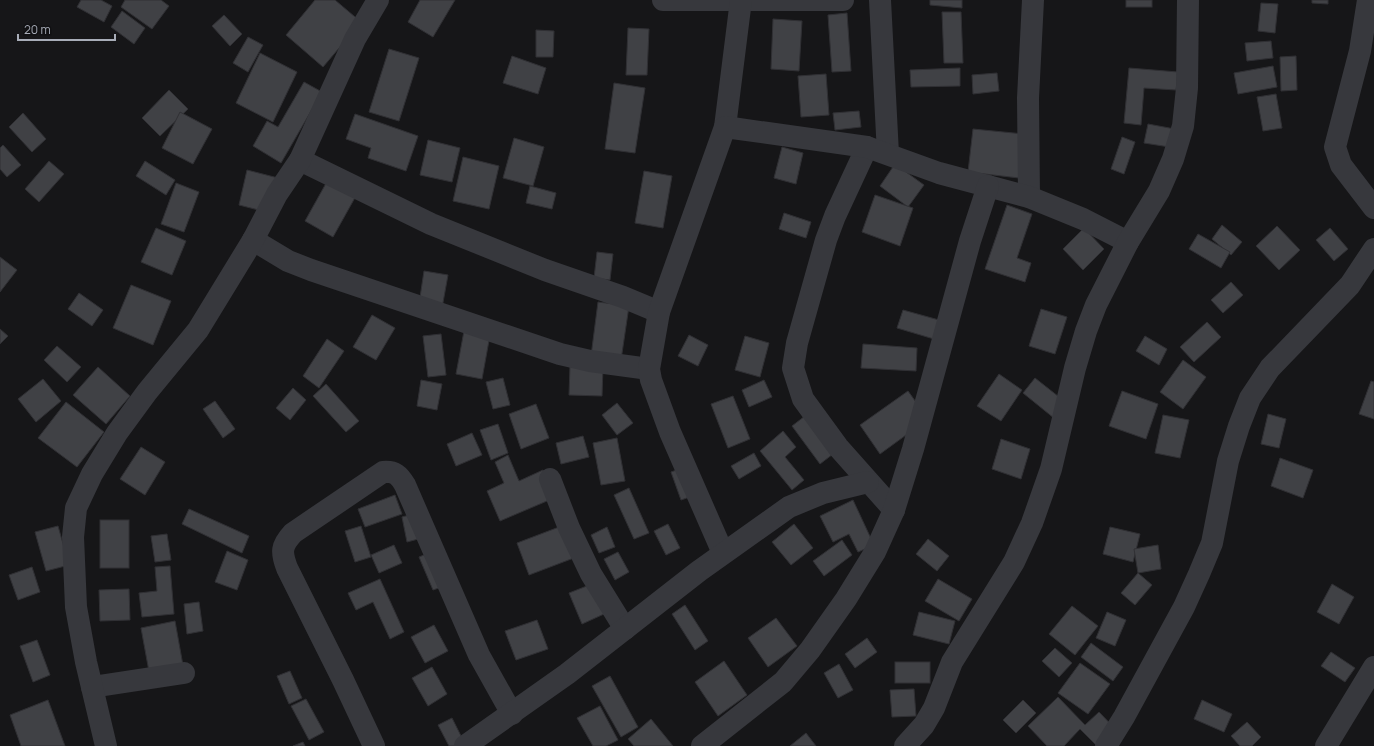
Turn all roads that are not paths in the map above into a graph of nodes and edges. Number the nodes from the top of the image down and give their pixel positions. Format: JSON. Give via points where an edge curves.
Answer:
{"nodes":[{"id":1,"x":378,"y":0,"type":"edge"},
{"id":2,"x":663,"y":0,"type":"edge"},
{"id":3,"x":741,"y":0,"type":"edge"},
{"id":4,"x":843,"y":0,"type":"edge"},
{"id":5,"x":880,"y":0,"type":"edge"},
{"id":6,"x":1033,"y":0,"type":"edge"},
{"id":7,"x":1188,"y":0,"type":"edge"},
{"id":8,"x":1368,"y":0,"type":"edge"},
{"id":9,"x":725,"y":127,"type":"junction"},
{"id":10,"x":867,"y":147,"type":"junction"},
{"id":11,"x":888,"y":154,"type":"junction"},
{"id":12,"x":300,"y":160,"type":"junction"},
{"id":13,"x":988,"y":186,"type":"junction"},
{"id":14,"x":1029,"y":196,"type":"junction"},
{"id":15,"x":1374,"y":208,"type":"edge"},
{"id":16,"x":253,"y":240,"type":"junction"},
{"id":17,"x":1128,"y":242,"type":"junction"},
{"id":18,"x":1374,"y":249,"type":"edge"},
{"id":19,"x":659,"y":312,"type":"junction"},
{"id":20,"x":649,"y":369,"type":"junction"},
{"id":21,"x":550,"y":479,"type":"dead end"},
{"id":22,"x":868,"y":482,"type":"junction"},
{"id":23,"x":894,"y":510,"type":"junction"},
{"id":24,"x":723,"y":553,"type":"junction"},
{"id":25,"x":625,"y":629,"type":"junction"},
{"id":26,"x":1374,"y":667,"type":"edge"},
{"id":27,"x":184,"y":673,"type":"dead end"},
{"id":28,"x":92,"y":687,"type":"junction"},
{"id":29,"x":1367,"y":691,"type":"edge"},
{"id":30,"x":512,"y":714,"type":"junction"},
{"id":31,"x":106,"y":746,"type":"edge"},
{"id":32,"x":374,"y":746,"type":"edge"},
{"id":33,"x":465,"y":746,"type":"edge"},
{"id":34,"x":702,"y":746,"type":"edge"},
{"id":35,"x":905,"y":746,"type":"edge"},
{"id":36,"x":1106,"y":746,"type":"edge"},
{"id":37,"x":1326,"y":746,"type":"edge"}],
"edges":[{"from":1,"to":12,"type":"street","via":[[355,39]]},
{"from":2,"to":3,"type":"street"},
{"from":3,"to":4,"type":"street"},
{"from":3,"to":9,"type":"street"},
{"from":5,"to":11,"type":"street"},
{"from":6,"to":14,"type":"street","via":[[1028,98]]},
{"from":7,"to":17,"type":"street","via":[[1187,88],[1183,126],[1173,159],[1159,191]]},
{"from":8,"to":15,"type":"street","via":[[1360,51],[1335,147],[1340,165]]},
{"from":9,"to":10,"type":"street"},
{"from":9,"to":19,"type":"street"},
{"from":10,"to":11,"type":"street"},
{"from":10,"to":22,"type":"street","via":[[826,240],[793,368],[802,399]]},
{"from":11,"to":13,"type":"street","via":[[939,173]]},
{"from":12,"to":16,"type":"street","via":[[277,194]]},
{"from":12,"to":19,"type":"street","via":[[431,224]]},
{"from":13,"to":14,"type":"street"},
{"from":13,"to":23,"type":"street"},
{"from":14,"to":17,"type":"street"},
{"from":16,"to":20,"type":"street","via":[[288,261],[311,270],[524,343],[590,361]]},
{"from":16,"to":28,"type":"street","via":[[198,330],[117,433],[92,474],[76,508],[76,607]]},
{"from":17,"to":35,"type":"street","via":[[1086,330],[1050,469],[1032,523],[1014,562],[952,662],[934,708],[924,725]]},
{"from":18,"to":36,"type":"street","via":[[1350,285],[1270,368],[1250,398],[1228,461],[1212,543],[1184,606]]},
{"from":19,"to":20,"type":"street"},
{"from":20,"to":24,"type":"street","via":[[670,432]]},
{"from":21,"to":25,"type":"street","via":[[591,574]]},
{"from":22,"to":23,"type":"street"},
{"from":22,"to":24,"type":"street","via":[[822,493],[789,507]]},
{"from":23,"to":34,"type":"street","via":[[875,552],[810,650],[783,682]]},
{"from":24,"to":25,"type":"street"},
{"from":25,"to":30,"type":"street"},
{"from":26,"to":29,"type":"street"},
{"from":27,"to":28,"type":"street"},
{"from":28,"to":31,"type":"street"},
{"from":29,"to":37,"type":"street"},
{"from":30,"to":32,"type":"street","via":[[479,654],[405,485],[399,475],[392,471],[383,472],[293,533],[284,543],[283,557]]},
{"from":30,"to":33,"type":"street"}]}
